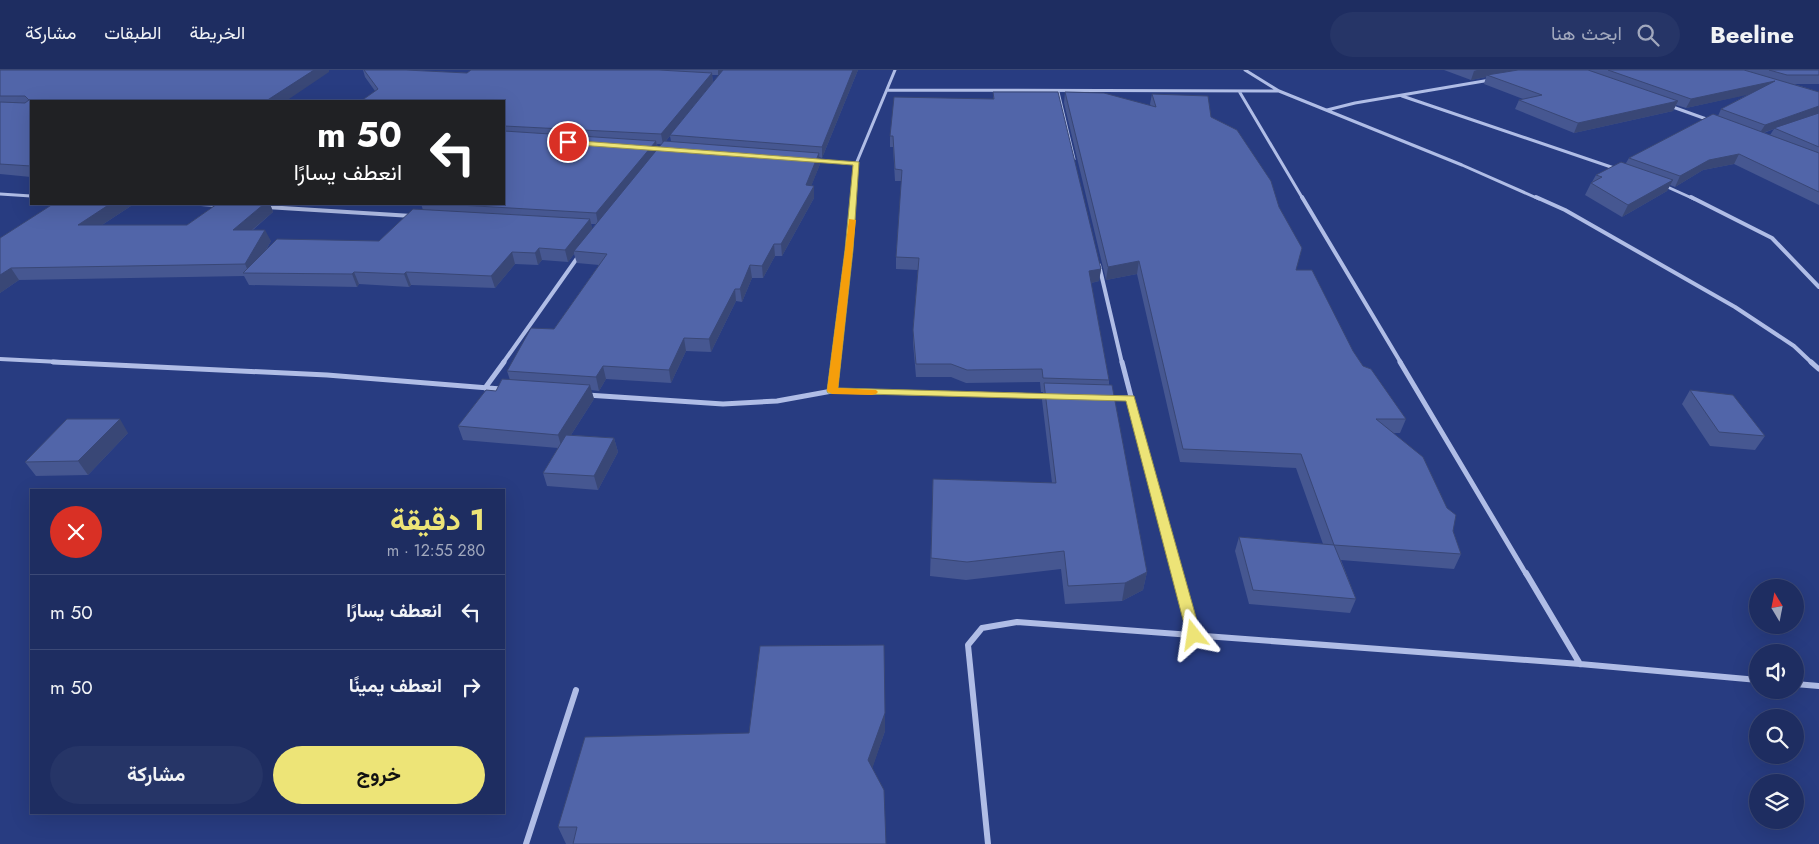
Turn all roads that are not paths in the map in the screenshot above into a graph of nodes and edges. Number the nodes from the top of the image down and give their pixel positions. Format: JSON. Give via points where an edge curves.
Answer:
{"nodes":[{"id":1,"x":894,"y":70,"type":"edge"},
{"id":2,"x":1245,"y":70,"type":"edge"},
{"id":3,"x":1499,"y":79,"type":"edge"},
{"id":4,"x":887,"y":90,"type":"junction"},
{"id":5,"x":1238,"y":91,"type":"junction"},
{"id":6,"x":1279,"y":91,"type":"junction"},
{"id":7,"x":1058,"y":92,"type":"junction"},
{"id":8,"x":1402,"y":96,"type":"junction"},
{"id":9,"x":1668,"y":106,"type":"edge"},
{"id":10,"x":1327,"y":110,"type":"junction"},
{"id":11,"x":1714,"y":122,"type":"edge"},
{"id":12,"x":809,"y":160,"type":"edge"},
{"id":13,"x":856,"y":164,"type":"junction"},
{"id":14,"x":1076,"y":168,"type":"edge"},
{"id":15,"x":1625,"y":172,"type":"edge"},
{"id":16,"x":1662,"y":185,"type":"edge"},
{"id":17,"x":0,"y":194,"type":"edge"},
{"id":18,"x":30,"y":196,"type":"edge"},
{"id":19,"x":260,"y":207,"type":"edge"},
{"id":20,"x":416,"y":216,"type":"edge"},
{"id":21,"x":584,"y":248,"type":"edge"},
{"id":22,"x":1096,"y":255,"type":"edge"},
{"id":23,"x":1819,"y":287,"type":"edge"},
{"id":24,"x":0,"y":359,"type":"edge"},
{"id":25,"x":1819,"y":369,"type":"edge"},
{"id":26,"x":485,"y":388,"type":"junction"},
{"id":27,"x":505,"y":390,"type":"edge"},
{"id":28,"x":832,"y":391,"type":"junction"},
{"id":29,"x":584,"y":395,"type":"edge"},
{"id":30,"x":1061,"y":397,"type":"edge"},
{"id":31,"x":1100,"y":398,"type":"edge"},
{"id":32,"x":1130,"y":398,"type":"junction"},
{"id":33,"x":1194,"y":635,"type":"junction"},
{"id":34,"x":1580,"y":664,"type":"junction"},
{"id":35,"x":1749,"y":679,"type":"edge"},
{"id":36,"x":1804,"y":685,"type":"edge"},
{"id":37,"x":1819,"y":686,"type":"edge"},
{"id":38,"x":576,"y":690,"type":"dead end"},
{"id":39,"x":526,"y":844,"type":"edge"},
{"id":40,"x":988,"y":844,"type":"edge"}],
"edges":[{"from":1,"to":4,"type":"street"},
{"from":2,"to":6,"type":"street"},
{"from":3,"to":8,"type":"street"},
{"from":4,"to":7,"type":"street"},
{"from":4,"to":13,"type":"street"},
{"from":5,"to":6,"type":"street"},
{"from":5,"to":7,"type":"street"},
{"from":5,"to":34,"type":"street"},
{"from":6,"to":10,"type":"street"},
{"from":7,"to":14,"type":"street"},
{"from":8,"to":10,"type":"street"},
{"from":8,"to":15,"type":"street"},
{"from":9,"to":11,"type":"street"},
{"from":10,"to":25,"type":"street","via":[[1566,210],[1735,307],[1794,346]]},
{"from":12,"to":13,"type":"street"},
{"from":13,"to":28,"type":"street"},
{"from":16,"to":23,"type":"street","via":[[1772,238]]},
{"from":17,"to":18,"type":"street"},
{"from":19,"to":20,"type":"street"},
{"from":21,"to":26,"type":"street"},
{"from":22,"to":32,"type":"street"},
{"from":24,"to":26,"type":"street","via":[[327,375]]},
{"from":26,"to":27,"type":"street"},
{"from":28,"to":29,"type":"street","via":[[723,404]]},
{"from":28,"to":30,"type":"street"},
{"from":31,"to":32,"type":"street"},
{"from":32,"to":33,"type":"street"},
{"from":33,"to":34,"type":"street"},
{"from":33,"to":40,"type":"street","via":[[1017,622],[982,628],[968,645]]},
{"from":34,"to":35,"type":"street"},
{"from":36,"to":37,"type":"street"},
{"from":38,"to":39,"type":"street"}]}
